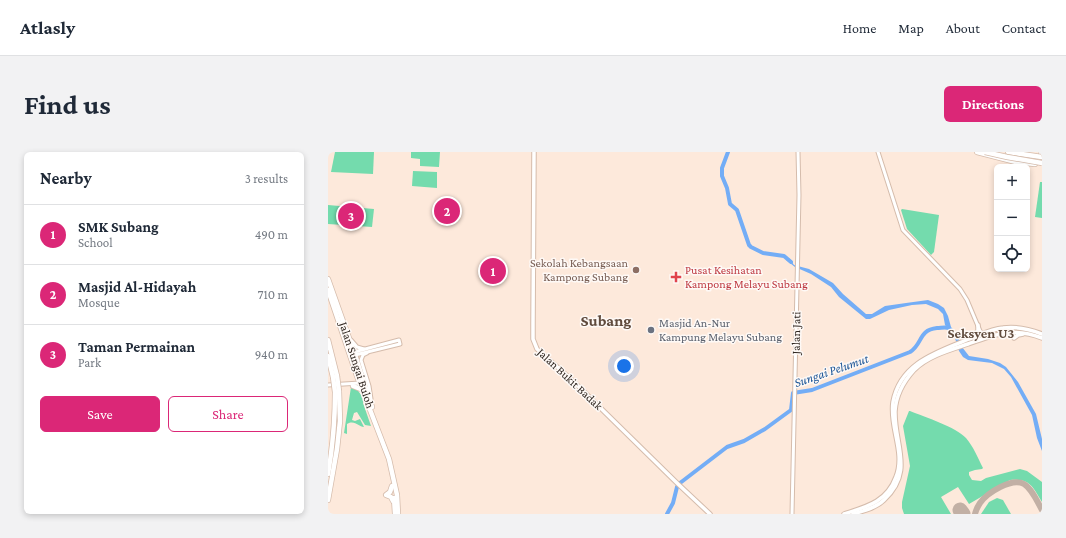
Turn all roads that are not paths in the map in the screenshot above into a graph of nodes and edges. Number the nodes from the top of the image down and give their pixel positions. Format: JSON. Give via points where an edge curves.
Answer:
{"nodes":[{"id":1,"x":534,"y":152,"type":"edge"},
{"id":2,"x":798,"y":152,"type":"edge"},
{"id":3,"x":878,"y":152,"type":"edge"},
{"id":4,"x":977,"y":152,"type":"edge"},
{"id":5,"x":984,"y":152,"type":"edge"},
{"id":6,"x":1008,"y":152,"type":"edge"},
{"id":7,"x":1017,"y":152,"type":"edge"},
{"id":8,"x":1042,"y":157,"type":"edge"},
{"id":9,"x":1042,"y":164,"type":"edge"},
{"id":10,"x":328,"y":279,"type":"edge"},
{"id":11,"x":328,"y":290,"type":"edge"},
{"id":12,"x":978,"y":325,"type":"junction"},
{"id":13,"x":345,"y":328,"type":"junction"},
{"id":14,"x":1024,"y":328,"type":"junction"},
{"id":15,"x":989,"y":332,"type":"junction"},
{"id":16,"x":1007,"y":332,"type":"junction"},
{"id":17,"x":1015,"y":332,"type":"junction"},
{"id":18,"x":1042,"y":334,"type":"edge"},
{"id":19,"x":1034,"y":335,"type":"junction"},
{"id":20,"x":983,"y":336,"type":"junction"},
{"id":21,"x":1042,"y":338,"type":"edge"},
{"id":22,"x":328,"y":340,"type":"edge"},
{"id":23,"x":965,"y":342,"type":"junction"},
{"id":24,"x":347,"y":347,"type":"junction"},
{"id":25,"x":954,"y":347,"type":"junction"},
{"id":26,"x":368,"y":350,"type":"junction"},
{"id":27,"x":354,"y":354,"type":"junction"},
{"id":28,"x":328,"y":356,"type":"edge"},
{"id":29,"x":355,"y":368,"type":"junction"},
{"id":30,"x":335,"y":376,"type":"junction"},
{"id":31,"x":357,"y":376,"type":"junction"},
{"id":32,"x":362,"y":383,"type":"junction"},
{"id":33,"x":352,"y":384,"type":"junction"},
{"id":34,"x":328,"y":385,"type":"edge"},
{"id":35,"x":337,"y":391,"type":"junction"},
{"id":36,"x":364,"y":391,"type":"junction"},
{"id":37,"x":372,"y":408,"type":"junction"},
{"id":38,"x":377,"y":428,"type":"junction"},
{"id":39,"x":381,"y":438,"type":"junction"},
{"id":40,"x":328,"y":474,"type":"edge"},
{"id":41,"x":392,"y":486,"type":"junction"},
{"id":42,"x":328,"y":500,"type":"edge"},
{"id":43,"x":394,"y":504,"type":"junction"},
{"id":44,"x":395,"y":514,"type":"edge"},
{"id":45,"x":398,"y":514,"type":"edge"},
{"id":46,"x":709,"y":514,"type":"edge"},
{"id":47,"x":792,"y":514,"type":"edge"},
{"id":48,"x":844,"y":514,"type":"edge"},
{"id":49,"x":853,"y":514,"type":"edge"}],
"edges":[{"from":1,"to":46,"type":"main road","name":"Jalan Bukit Badak","via":[[532,323],[536,347]]},
{"from":2,"to":47,"type":"street","name":"Jalan Jati"},
{"from":3,"to":12,"type":"street","via":[[903,230],[960,289]]},
{"from":4,"to":9,"type":"highway","via":[[1016,162]]},
{"from":5,"to":9,"type":"highway","bridge":true},
{"from":6,"to":8,"type":"highway"},
{"from":7,"to":8,"type":"highway"},
{"from":10,"to":13,"type":"highway","name":"Jalan Sungai Buloh"},
{"from":11,"to":24,"type":"highway","name":"Jalan Sungai Buloh"},
{"from":12,"to":15,"type":"main road","via":[[982,330]]},
{"from":12,"to":20,"type":"street"},
{"from":12,"to":23,"type":"main road","via":[[976,334]]},
{"from":13,"to":26,"type":"street","via":[[354,345]]},
{"from":13,"to":27,"type":"highway","name":"Jalan Sungai Buloh"},
{"from":14,"to":15,"type":"main road","via":[[1004,328]]},
{"from":14,"to":17,"type":"main road"},
{"from":14,"to":18,"type":"main road"},
{"from":15,"to":20,"type":"main road"},
{"from":16,"to":17,"type":"main road"},
{"from":16,"to":19,"type":"main road","via":[[1014,338],[1020,334]]},
{"from":16,"to":20,"type":"main road"},
{"from":17,"to":19,"type":"main road"},
{"from":19,"to":21,"type":"main road"},
{"from":20,"to":23,"type":"main road"},
{"from":22,"to":30,"type":"highway"},
{"from":23,"to":25,"type":"main road"},
{"from":24,"to":27,"type":"street"},
{"from":24,"to":29,"type":"highway","name":"Jalan Sungai Buloh"},
{"from":25,"to":48,"type":"main road","via":[[925,358],[904,378],[893,402],[892,414],[899,457],[897,476],[886,494],[876,502]]},
{"from":25,"to":49,"type":"main road","via":[[926,361],[906,380],[896,402],[895,412],[902,458],[899,478],[884,501]]},
{"from":26,"to":26,"type":"street","via":[[399,340],[400,344]]},
{"from":26,"to":27,"type":"street"},
{"from":26,"to":37,"type":"street","via":[[361,360]]},
{"from":27,"to":29,"type":"street"},
{"from":27,"to":32,"type":"highway","name":"Jalan Sungai Buloh"},
{"from":28,"to":30,"type":"highway"},
{"from":29,"to":31,"type":"highway","name":"Jalan Sungai Buloh"},
{"from":30,"to":35,"type":"highway","bridge":true},
{"from":31,"to":32,"type":"highway","name":"Jalan Sungai Buloh"},
{"from":31,"to":33,"type":"highway","via":[[356,382]]},
{"from":32,"to":33,"type":"street"},
{"from":32,"to":36,"type":"highway","name":"Jalan Sungai Buloh"},
{"from":32,"to":37,"type":"highway","name":"Jalan Sungai Buloh","via":[[369,395]]},
{"from":33,"to":34,"type":"street"},
{"from":33,"to":36,"type":"highway"},
{"from":35,"to":40,"type":"highway","via":[[333,448]]},
{"from":35,"to":42,"type":"highway","via":[[340,420]]},
{"from":36,"to":38,"type":"highway","name":"Jalan Sungai Buloh"},
{"from":37,"to":38,"type":"highway","name":"Jalan Sungai Buloh"},
{"from":38,"to":39,"type":"highway","name":"Jalan Sungai Buloh"},
{"from":39,"to":41,"type":"highway","name":"Jalan Sungai Buloh"},
{"from":39,"to":45,"type":"highway","name":"Jalan Sungai Buloh","via":[[392,469]]},
{"from":41,"to":43,"type":"highway","name":"Jalan Sungai Buloh"},
{"from":41,"to":43,"type":"highway","via":[[386,495],[391,497]]},
{"from":43,"to":44,"type":"highway","name":"Jalan Sungai Buloh"}]}
